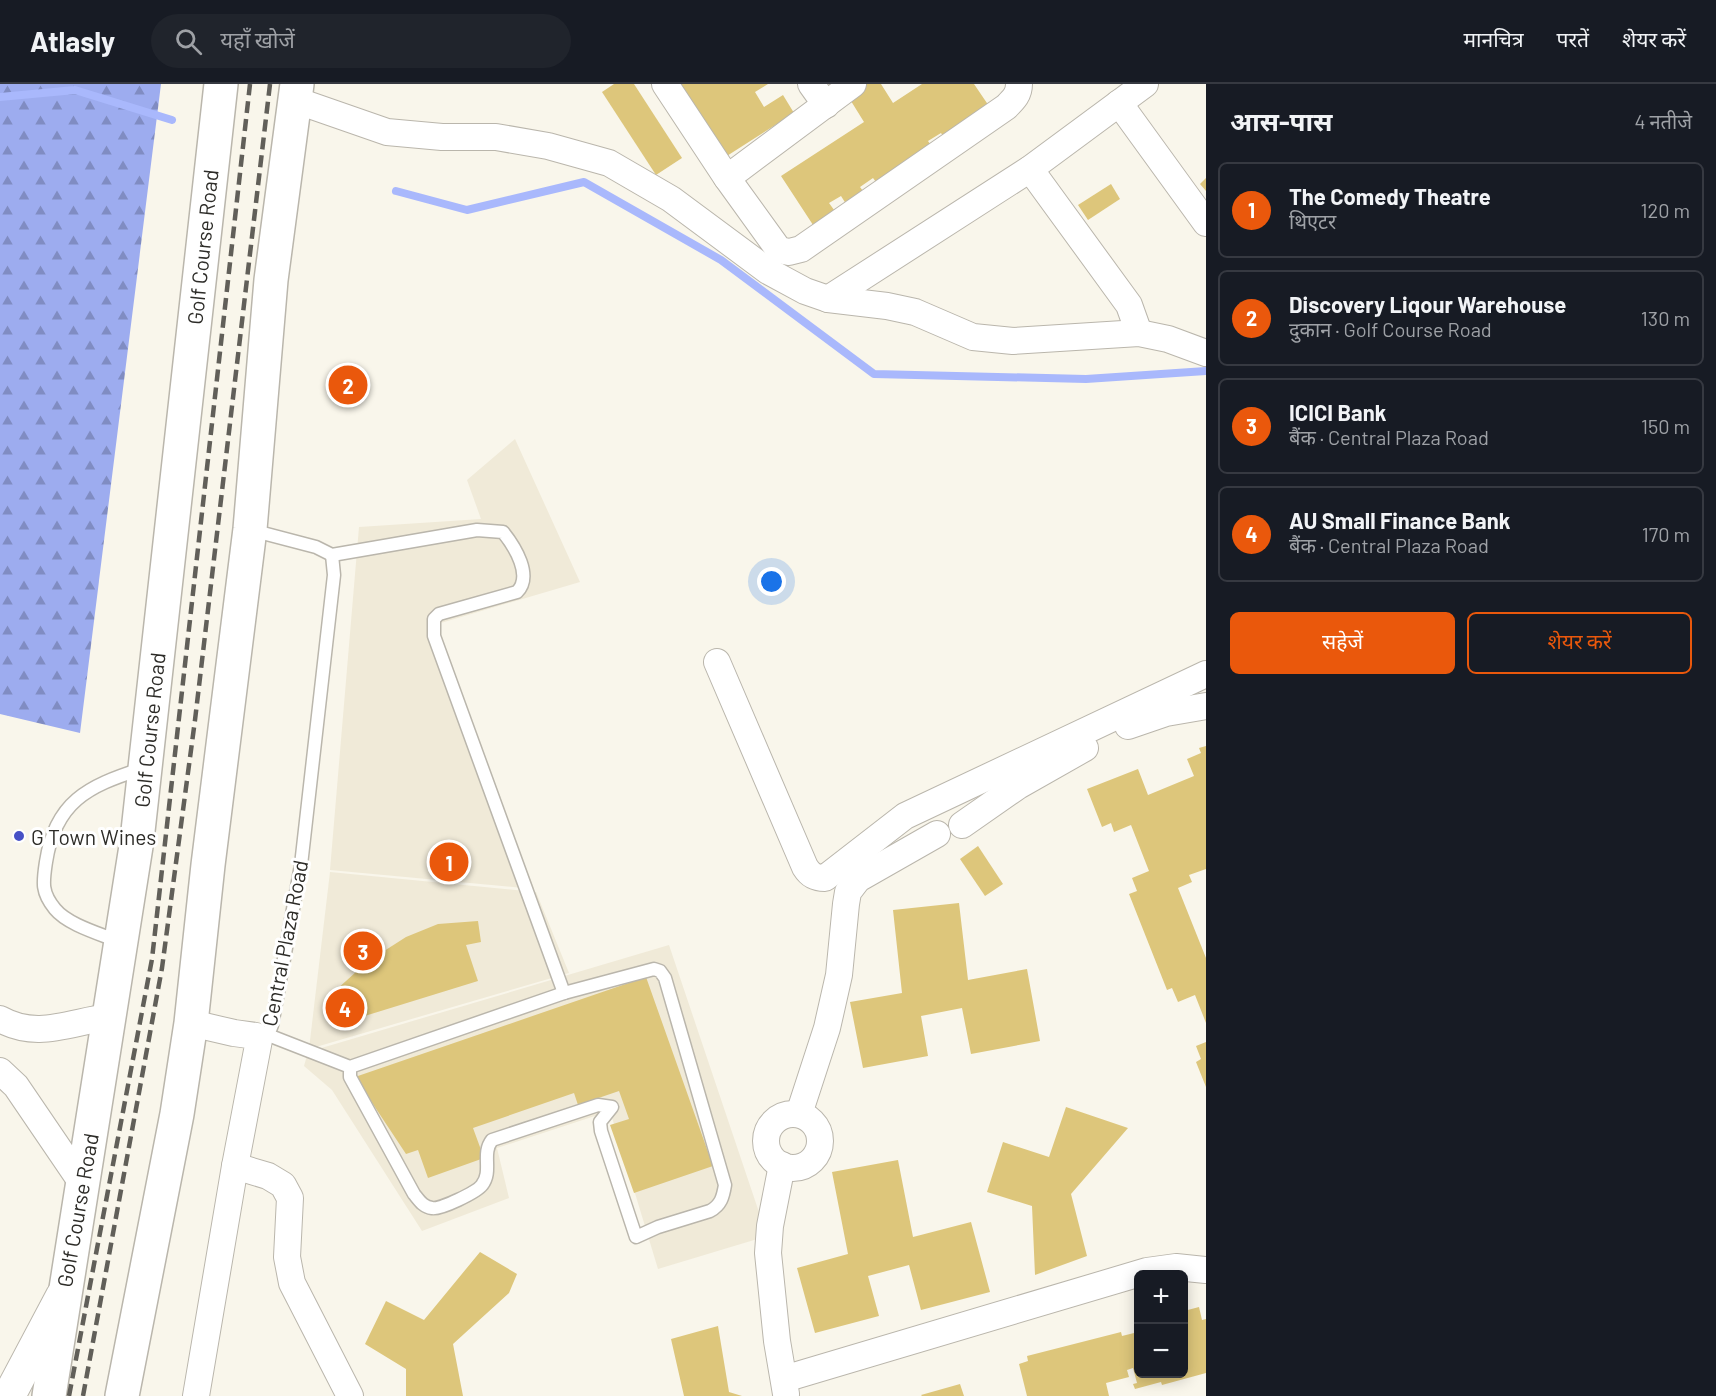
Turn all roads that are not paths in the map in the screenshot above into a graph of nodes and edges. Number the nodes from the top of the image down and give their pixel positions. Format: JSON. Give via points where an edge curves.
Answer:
{"nodes":[{"id":1,"x":221,"y":84,"type":"edge"},
{"id":2,"x":665,"y":84,"type":"edge"},
{"id":3,"x":811,"y":84,"type":"edge"},
{"id":4,"x":853,"y":84,"type":"edge"},
{"id":5,"x":1018,"y":84,"type":"edge"},
{"id":6,"x":1146,"y":84,"type":"edge"},
{"id":7,"x":296,"y":92,"type":"edge"},
{"id":8,"x":1119,"y":103,"type":"junction"},
{"id":9,"x":826,"y":105,"type":"junction"},
{"id":10,"x":1030,"y":169,"type":"junction"},
{"id":11,"x":727,"y":178,"type":"junction"},
{"id":12,"x":1206,"y":223,"type":"edge"},
{"id":13,"x":828,"y":299,"type":"junction"},
{"id":14,"x":1139,"y":333,"type":"junction"},
{"id":15,"x":1206,"y":353,"type":"edge"},
{"id":16,"x":250,"y":529,"type":"junction"},
{"id":17,"x":332,"y":555,"type":"junction"},
{"id":18,"x":717,"y":662,"type":"dead end"},
{"id":19,"x":1206,"y":674,"type":"edge"},
{"id":20,"x":1206,"y":706,"type":"edge"},
{"id":21,"x":145,"y":768,"type":"junction"},
{"id":22,"x":962,"y":825,"type":"dead end"},
{"id":23,"x":937,"y":834,"type":"dead end"},
{"id":24,"x":121,"y":943,"type":"junction"},
{"id":25,"x":564,"y":993,"type":"junction"},
{"id":26,"x":109,"y":1017,"type":"junction"},
{"id":27,"x":191,"y":1023,"type":"junction"},
{"id":28,"x":2,"y":1025,"type":"edge"},
{"id":29,"x":264,"y":1037,"type":"junction"},
{"id":30,"x":350,"y":1067,"type":"junction"},
{"id":31,"x":0,"y":1071,"type":"edge"},
{"id":32,"x":799,"y":1114,"type":"junction"},
{"id":33,"x":237,"y":1159,"type":"junction"},
{"id":34,"x":782,"y":1165,"type":"junction"},
{"id":35,"x":82,"y":1183,"type":"junction"},
{"id":36,"x":1206,"y":1269,"type":"edge"},
{"id":37,"x":66,"y":1290,"type":"junction"},
{"id":38,"x":143,"y":1292,"type":"junction"},
{"id":39,"x":785,"y":1387,"type":"edge"},
{"id":40,"x":9,"y":1396,"type":"edge"},
{"id":41,"x":49,"y":1396,"type":"edge"},
{"id":42,"x":122,"y":1396,"type":"edge"},
{"id":43,"x":137,"y":1396,"type":"edge"},
{"id":44,"x":196,"y":1396,"type":"edge"},
{"id":45,"x":350,"y":1396,"type":"edge"}],
"edges":[{"from":1,"to":21,"type":"main road","name":"Golf Course Road"},
{"from":2,"to":11,"type":"street"},
{"from":3,"to":9,"type":"street"},
{"from":4,"to":9,"type":"street"},
{"from":5,"to":11,"type":"street","via":[[1019,91],[1006,107],[801,249],[779,250]]},
{"from":6,"to":8,"type":"street"},
{"from":7,"to":13,"type":"street","via":[[387,132],[496,137],[609,163],[671,199],[768,271]]},
{"from":7,"to":16,"type":"main road","via":[[272,280]]},
{"from":8,"to":10,"type":"street"},
{"from":8,"to":12,"type":"street"},
{"from":9,"to":11,"type":"street"},
{"from":10,"to":13,"type":"street"},
{"from":10,"to":14,"type":"street","via":[[1129,305]]},
{"from":13,"to":14,"type":"street","via":[[915,312],[973,337],[1013,341]]},
{"from":14,"to":15,"type":"street"},
{"from":16,"to":17,"type":"lane"},
{"from":16,"to":27,"type":"main road"},
{"from":17,"to":25,"type":"lane","via":[[477,530],[503,532],[513,544],[524,579],[522,587],[517,592],[444,611],[434,619],[433,627]]},
{"from":17,"to":29,"type":"lane","name":"Central Plaza Road","via":[[334,574],[301,866],[272,1025]]},
{"from":18,"to":19,"type":"street","via":[[804,867],[817,878],[825,878],[905,816]]},
{"from":20,"to":22,"type":"street","via":[[1166,713],[1110,734],[1018,786]]},
{"from":21,"to":24,"type":"main road","name":"Golf Course Road"},
{"from":21,"to":24,"type":"lane","via":[[106,780],[62,813],[48,849],[45,870],[43,890],[56,910],[71,922]]},
{"from":23,"to":32,"type":"street","via":[[858,879],[849,892],[840,975]]},
{"from":24,"to":26,"type":"main road","name":"Golf Course Road"},
{"from":25,"to":30,"type":"lane"},
{"from":25,"to":30,"type":"lane","via":[[646,970],[660,971],[725,1185],[717,1207],[636,1237],[601,1131],[600,1122],[612,1107],[598,1105],[492,1140],[482,1186],[437,1209],[429,1208],[414,1194],[350,1077]]},
{"from":26,"to":28,"type":"street","via":[[45,1030]]},
{"from":26,"to":35,"type":"main road","name":"Golf Course Road"},
{"from":27,"to":29,"type":"street"},
{"from":27,"to":38,"type":"main road"},
{"from":29,"to":30,"type":"lane"},
{"from":29,"to":33,"type":"street","name":"Central Plaza Road"},
{"from":31,"to":35,"type":"street","via":[[16,1086]]},
{"from":32,"to":34,"type":"street","via":[[782,1116],[769,1128],[766,1137],[770,1154]]},
{"from":32,"to":34,"type":"street","via":[[807,1117],[819,1132],[819,1149],[815,1157],[800,1167]]},
{"from":33,"to":44,"type":"street","name":"Central Plaza Road"},
{"from":33,"to":45,"type":"street","via":[[265,1157],[283,1175],[290,1198],[287,1257],[292,1283]]},
{"from":34,"to":39,"type":"street","via":[[768,1253]]},
{"from":35,"to":37,"type":"main road","name":"Golf Course Road"},
{"from":36,"to":39,"type":"street","via":[[1176,1267],[1147,1271]]},
{"from":37,"to":40,"type":"street","name":"Golf Course Road"},
{"from":37,"to":41,"type":"main road"},
{"from":38,"to":42,"type":"main road"},
{"from":38,"to":43,"type":"street"}]}
